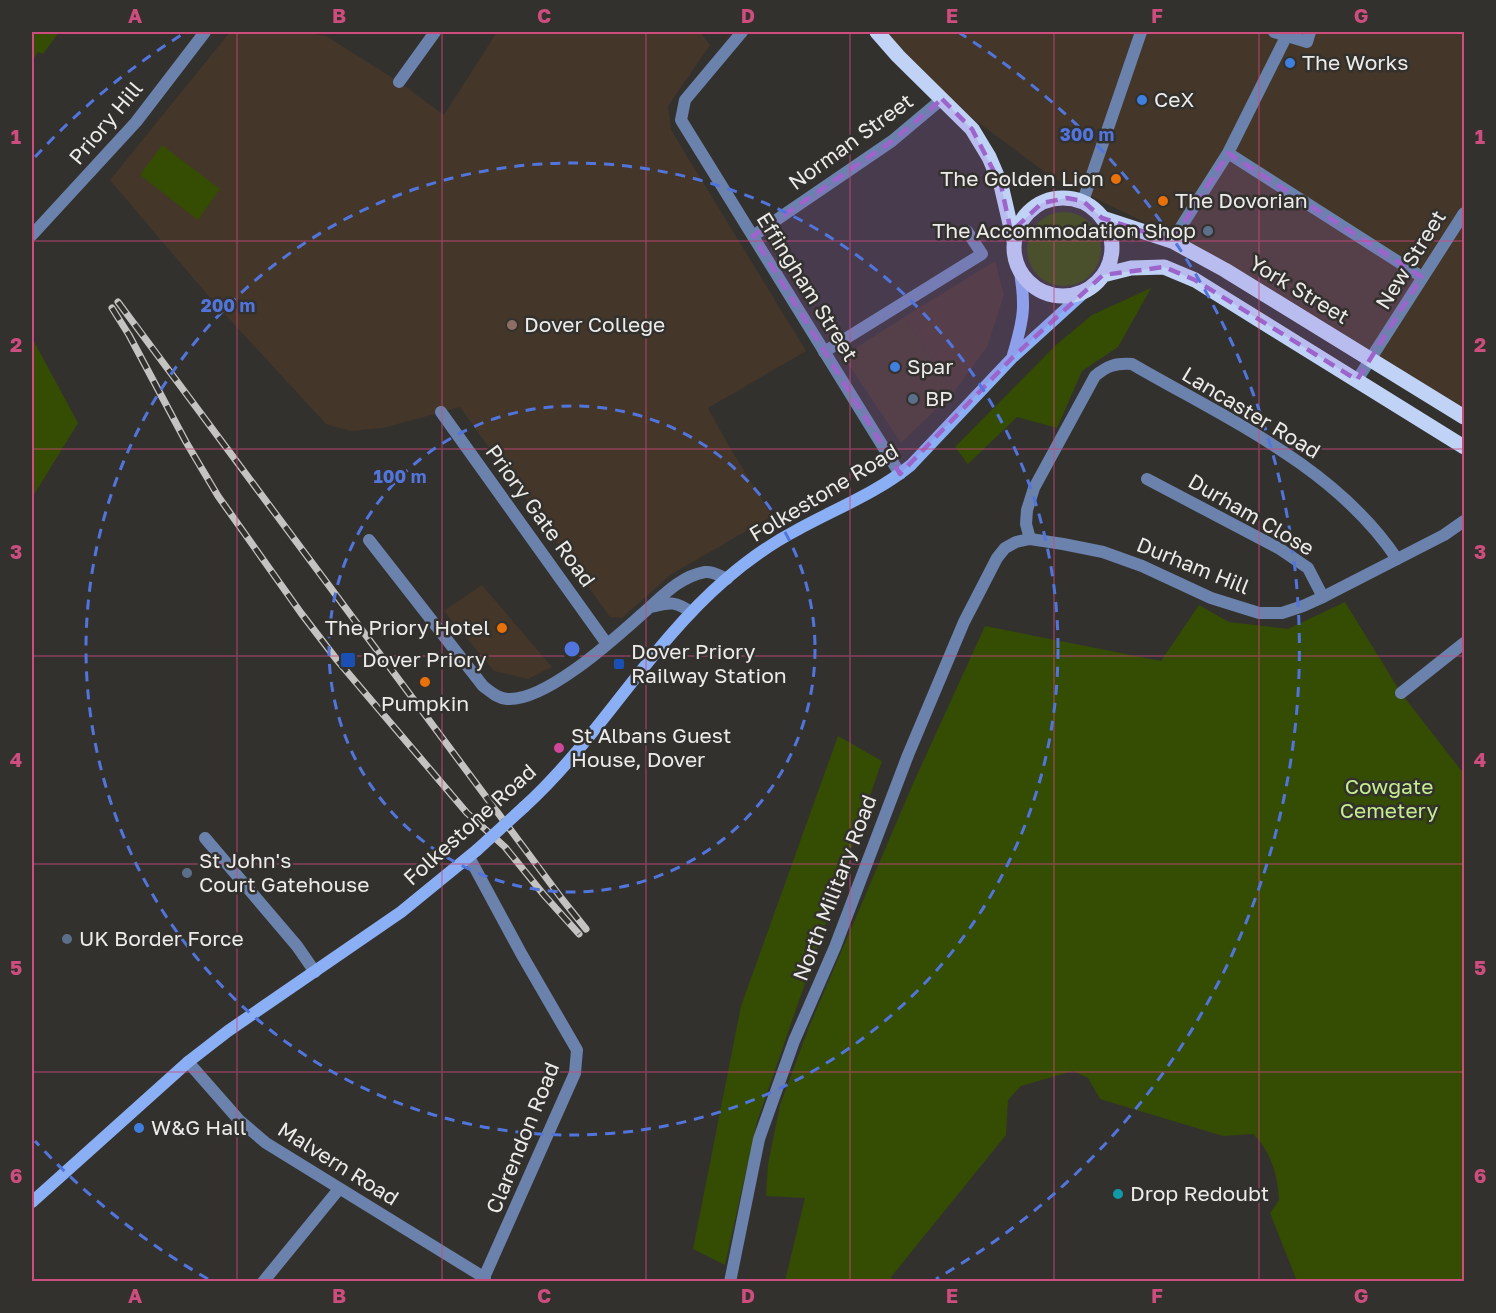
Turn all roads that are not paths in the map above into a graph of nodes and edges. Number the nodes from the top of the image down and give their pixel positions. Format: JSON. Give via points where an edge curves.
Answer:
{"nodes":[{"id":1,"x":206,"y":32,"type":"edge"},
{"id":2,"x":435,"y":32,"type":"edge"},
{"id":3,"x":742,"y":32,"type":"edge"},
{"id":4,"x":877,"y":32,"type":"edge"},
{"id":5,"x":1141,"y":32,"type":"edge"},
{"id":6,"x":1274,"y":32,"type":"edge"},
{"id":7,"x":1287,"y":35,"type":"junction"},
{"id":8,"x":1308,"y":37,"type":"edge"},
{"id":9,"x":399,"y":82,"type":"dead end"},
{"id":10,"x":942,"y":99,"type":"junction"},
{"id":11,"x":1228,"y":153,"type":"junction"},
{"id":12,"x":1083,"y":201,"type":"junction"},
{"id":13,"x":1464,"y":213,"type":"edge"},
{"id":14,"x":1102,"y":218,"type":"junction"},
{"id":15,"x":967,"y":231,"type":"dead end"},
{"id":16,"x":32,"y":235,"type":"edge"},
{"id":17,"x":753,"y":236,"type":"junction"},
{"id":18,"x":1172,"y":241,"type":"junction"},
{"id":19,"x":1014,"y":244,"type":"junction"},
{"id":20,"x":1019,"y":267,"type":"junction"},
{"id":21,"x":1103,"y":275,"type":"junction"},
{"id":22,"x":1422,"y":277,"type":"junction"},
{"id":23,"x":1089,"y":288,"type":"junction"},
{"id":24,"x":824,"y":352,"type":"junction"},
{"id":25,"x":1013,"y":357,"type":"junction"},
{"id":26,"x":1372,"y":359,"type":"junction"},
{"id":27,"x":1357,"y":380,"type":"junction"},
{"id":28,"x":441,"y":412,"type":"dead end"},
{"id":29,"x":1464,"y":417,"type":"edge"},
{"id":30,"x":1464,"y":447,"type":"edge"},
{"id":31,"x":900,"y":474,"type":"junction"},
{"id":32,"x":1147,"y":479,"type":"dead end"},
{"id":33,"x":1464,"y":522,"type":"edge"},
{"id":34,"x":369,"y":540,"type":"dead end"},
{"id":35,"x":1029,"y":540,"type":"junction"},
{"id":36,"x":1397,"y":559,"type":"junction"},
{"id":37,"x":727,"y":579,"type":"junction"},
{"id":38,"x":1323,"y":597,"type":"junction"},
{"id":39,"x":650,"y":607,"type":"junction"},
{"id":40,"x":691,"y":612,"type":"junction"},
{"id":41,"x":1464,"y":643,"type":"edge"},
{"id":42,"x":607,"y":644,"type":"junction"},
{"id":43,"x":1401,"y":693,"type":"dead end"},
{"id":44,"x":205,"y":838,"type":"dead end"},
{"id":45,"x":473,"y":853,"type":"junction"},
{"id":46,"x":315,"y":972,"type":"junction"},
{"id":47,"x":188,"y":1062,"type":"junction"},
{"id":48,"x":339,"y":1189,"type":"junction"},
{"id":49,"x":32,"y":1202,"type":"edge"},
{"id":50,"x":484,"y":1280,"type":"edge"},
{"id":51,"x":262,"y":1281,"type":"edge"},
{"id":52,"x":730,"y":1281,"type":"edge"}],
"edges":[{"from":1,"to":16,"type":"street","name":"Priory Hill","via":[[136,122]]},
{"from":2,"to":9,"type":"street"},
{"from":3,"to":17,"type":"street","name":"Effingham Street","via":[[685,100],[681,120]]},
{"from":4,"to":10,"type":"main road"},
{"from":5,"to":12,"type":"street"},
{"from":6,"to":7,"type":"street"},
{"from":7,"to":8,"type":"street"},
{"from":7,"to":11,"type":"street"},
{"from":10,"to":17,"type":"street","name":"Norman Street","via":[[892,141]]},
{"from":10,"to":19,"type":"main road","via":[[972,129],[989,157],[1001,185]]},
{"from":11,"to":18,"type":"street"},
{"from":11,"to":22,"type":"street"},
{"from":12,"to":14,"type":"main road"},
{"from":12,"to":19,"type":"main road","via":[[1054,199],[1036,206],[1022,220]]},
{"from":13,"to":22,"type":"street","name":"New Street"},
{"from":14,"to":18,"type":"main road","name":"York Street"},
{"from":14,"to":21,"type":"main road","via":[[1112,251]]},
{"from":15,"to":24,"type":"street","via":[[982,254]]},
{"from":17,"to":24,"type":"street","name":"Effingham Street"},
{"from":18,"to":26,"type":"main road","name":"York Street"},
{"from":19,"to":20,"type":"main road"},
{"from":20,"to":23,"type":"main road","via":[[1036,288],[1049,294],[1063,296]]},
{"from":20,"to":25,"type":"main road","name":"Folkestone Road","via":[[1023,324]]},
{"from":21,"to":23,"type":"main road"},
{"from":21,"to":27,"type":"main road","via":[[1131,268],[1164,267],[1195,280]]},
{"from":22,"to":26,"type":"street","name":"New Street"},
{"from":23,"to":25,"type":"main road","name":"Folkestone Road"},
{"from":24,"to":31,"type":"street","name":"Effingham Street"},
{"from":25,"to":31,"type":"main road","name":"Folkestone Road"},
{"from":26,"to":27,"type":"street","name":"New Street"},
{"from":26,"to":29,"type":"main road","name":"York Street"},
{"from":27,"to":30,"type":"main road"},
{"from":28,"to":42,"type":"street","name":"Priory Gate Road"},
{"from":31,"to":37,"type":"main road","name":"Folkestone Road","via":[[795,531]]},
{"from":32,"to":38,"type":"street","name":"Durham Close","via":[[1280,549],[1308,568]]},
{"from":33,"to":36,"type":"street","name":"Durham Hill"},
{"from":34,"to":42,"type":"street","via":[[483,686],[496,696],[517,698],[537,691],[572,672]]},
{"from":35,"to":36,"type":"street","name":"Lancaster Road","via":[[1027,510],[1034,488],[1095,376],[1117,363],[1132,364],[1295,458],[1381,535]]},
{"from":35,"to":38,"type":"street","name":"Durham Hill","via":[[1102,552],[1211,598],[1259,613],[1281,613]]},
{"from":35,"to":52,"type":"street","name":"North Military Road","via":[[1005,548],[997,558],[964,622],[908,755],[759,1139]]},
{"from":36,"to":38,"type":"street","name":"Durham Hill"},
{"from":37,"to":39,"type":"street","via":[[713,572],[700,574],[677,584]]},
{"from":37,"to":40,"type":"main road","name":"Folkestone Road"},
{"from":39,"to":40,"type":"street","via":[[673,602]]},
{"from":39,"to":42,"type":"street"},
{"from":40,"to":45,"type":"main road","name":"Folkestone Road","bridge":true,"via":[[555,775]]},
{"from":41,"to":43,"type":"street"},
{"from":44,"to":46,"type":"street"},
{"from":45,"to":46,"type":"main road","name":"Folkestone Road","via":[[401,912]]},
{"from":45,"to":50,"type":"street","name":"Clarendon Road","via":[[522,955],[576,1050],[575,1073]]},
{"from":46,"to":47,"type":"main road","name":"Folkestone Road"},
{"from":47,"to":48,"type":"street","name":"Malvern Road","via":[[239,1120],[266,1143]]},
{"from":47,"to":49,"type":"main road","name":"Folkestone Road"},
{"from":48,"to":50,"type":"street","name":"Malvern Road"},
{"from":48,"to":51,"type":"street"}]}
